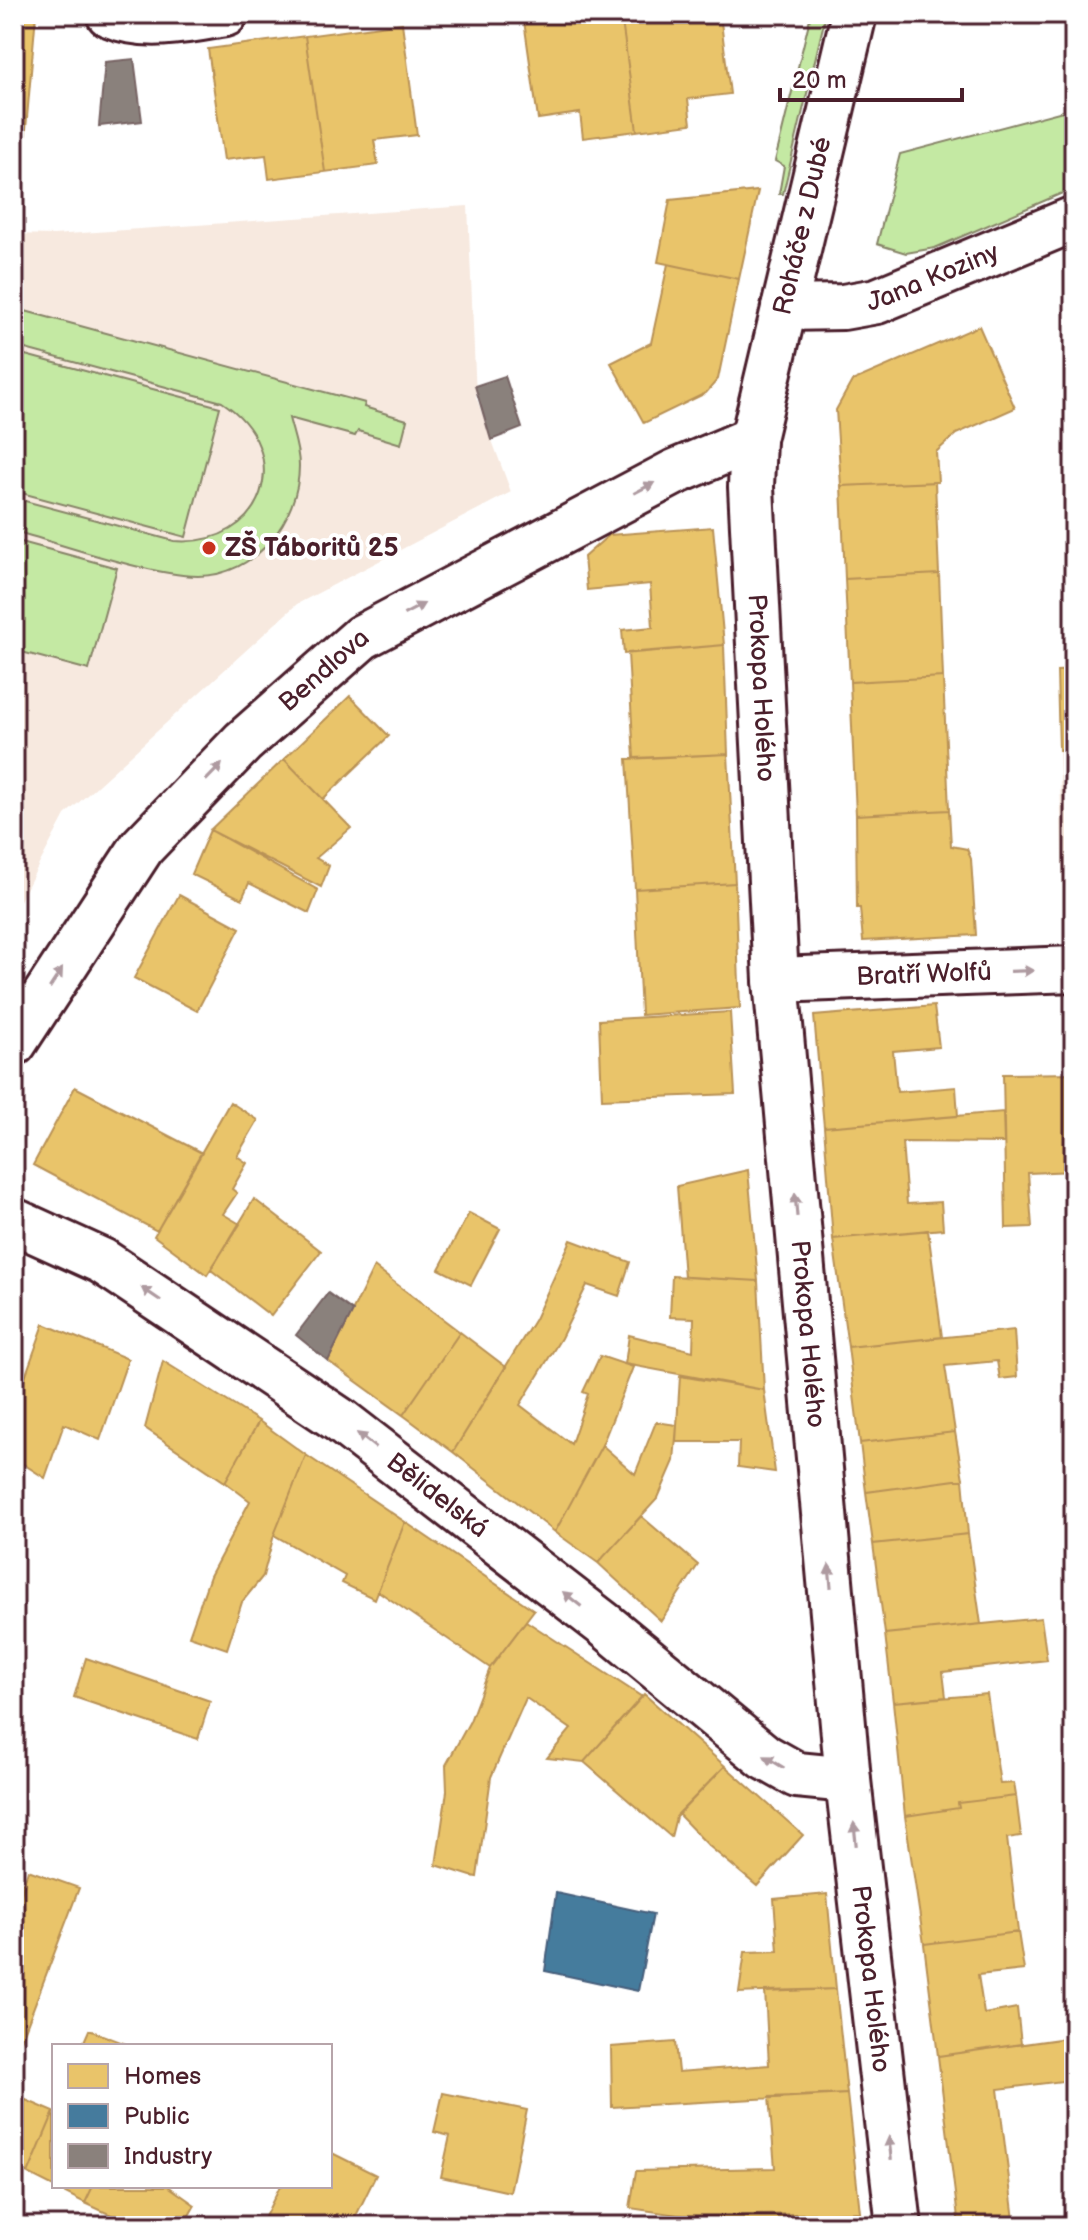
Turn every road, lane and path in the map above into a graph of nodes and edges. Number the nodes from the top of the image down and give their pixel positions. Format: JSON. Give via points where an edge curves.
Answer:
{"nodes":[{"id":1,"x":109,"y":14,"type":"edge"},
{"id":2,"x":225,"y":14,"type":"edge"},
{"id":3,"x":854,"y":14,"type":"edge"},
{"id":4,"x":1074,"y":219,"type":"edge"},
{"id":5,"x":784,"y":308,"type":"junction"},
{"id":6,"x":753,"y":439,"type":"junction"},
{"id":7,"x":1074,"y":969,"type":"edge"},
{"id":8,"x":776,"y":980,"type":"junction"},
{"id":9,"x":14,"y":1043,"type":"edge"},
{"id":10,"x":14,"y":1221,"type":"edge"},
{"id":11,"x":848,"y":1780,"type":"junction"},
{"id":12,"x":899,"y":2226,"type":"edge"}],
"edges":[{"from":1,"to":2,"type":"street","via":[[152,23]]},
{"from":3,"to":5,"type":"street","name":"Roháče z Dubé"},
{"from":4,"to":5,"type":"street","name":"Jana Koziny","via":[[877,301]]},
{"from":5,"to":6,"type":"street","name":"Roháče z Dubé"},
{"from":6,"to":8,"type":"street","name":"Prokopa Holého","via":[[751,487]]},
{"from":9,"to":6,"type":"street","name":"Bendlova","one_way":true,"via":[[142,847],[243,742],[362,637],[675,472]]},
{"from":8,"to":7,"type":"street","name":"Bratří Wolfů","one_way":true},
{"from":11,"to":8,"type":"street","name":"Prokopa Holého","one_way":true},
{"from":11,"to":10,"type":"street","name":"Bělidelská","one_way":true,"via":[[797,1775],[765,1757],[605,1625],[341,1421],[102,1261]]},
{"from":12,"to":11,"type":"street","name":"Prokopa Holého","one_way":true}]}
